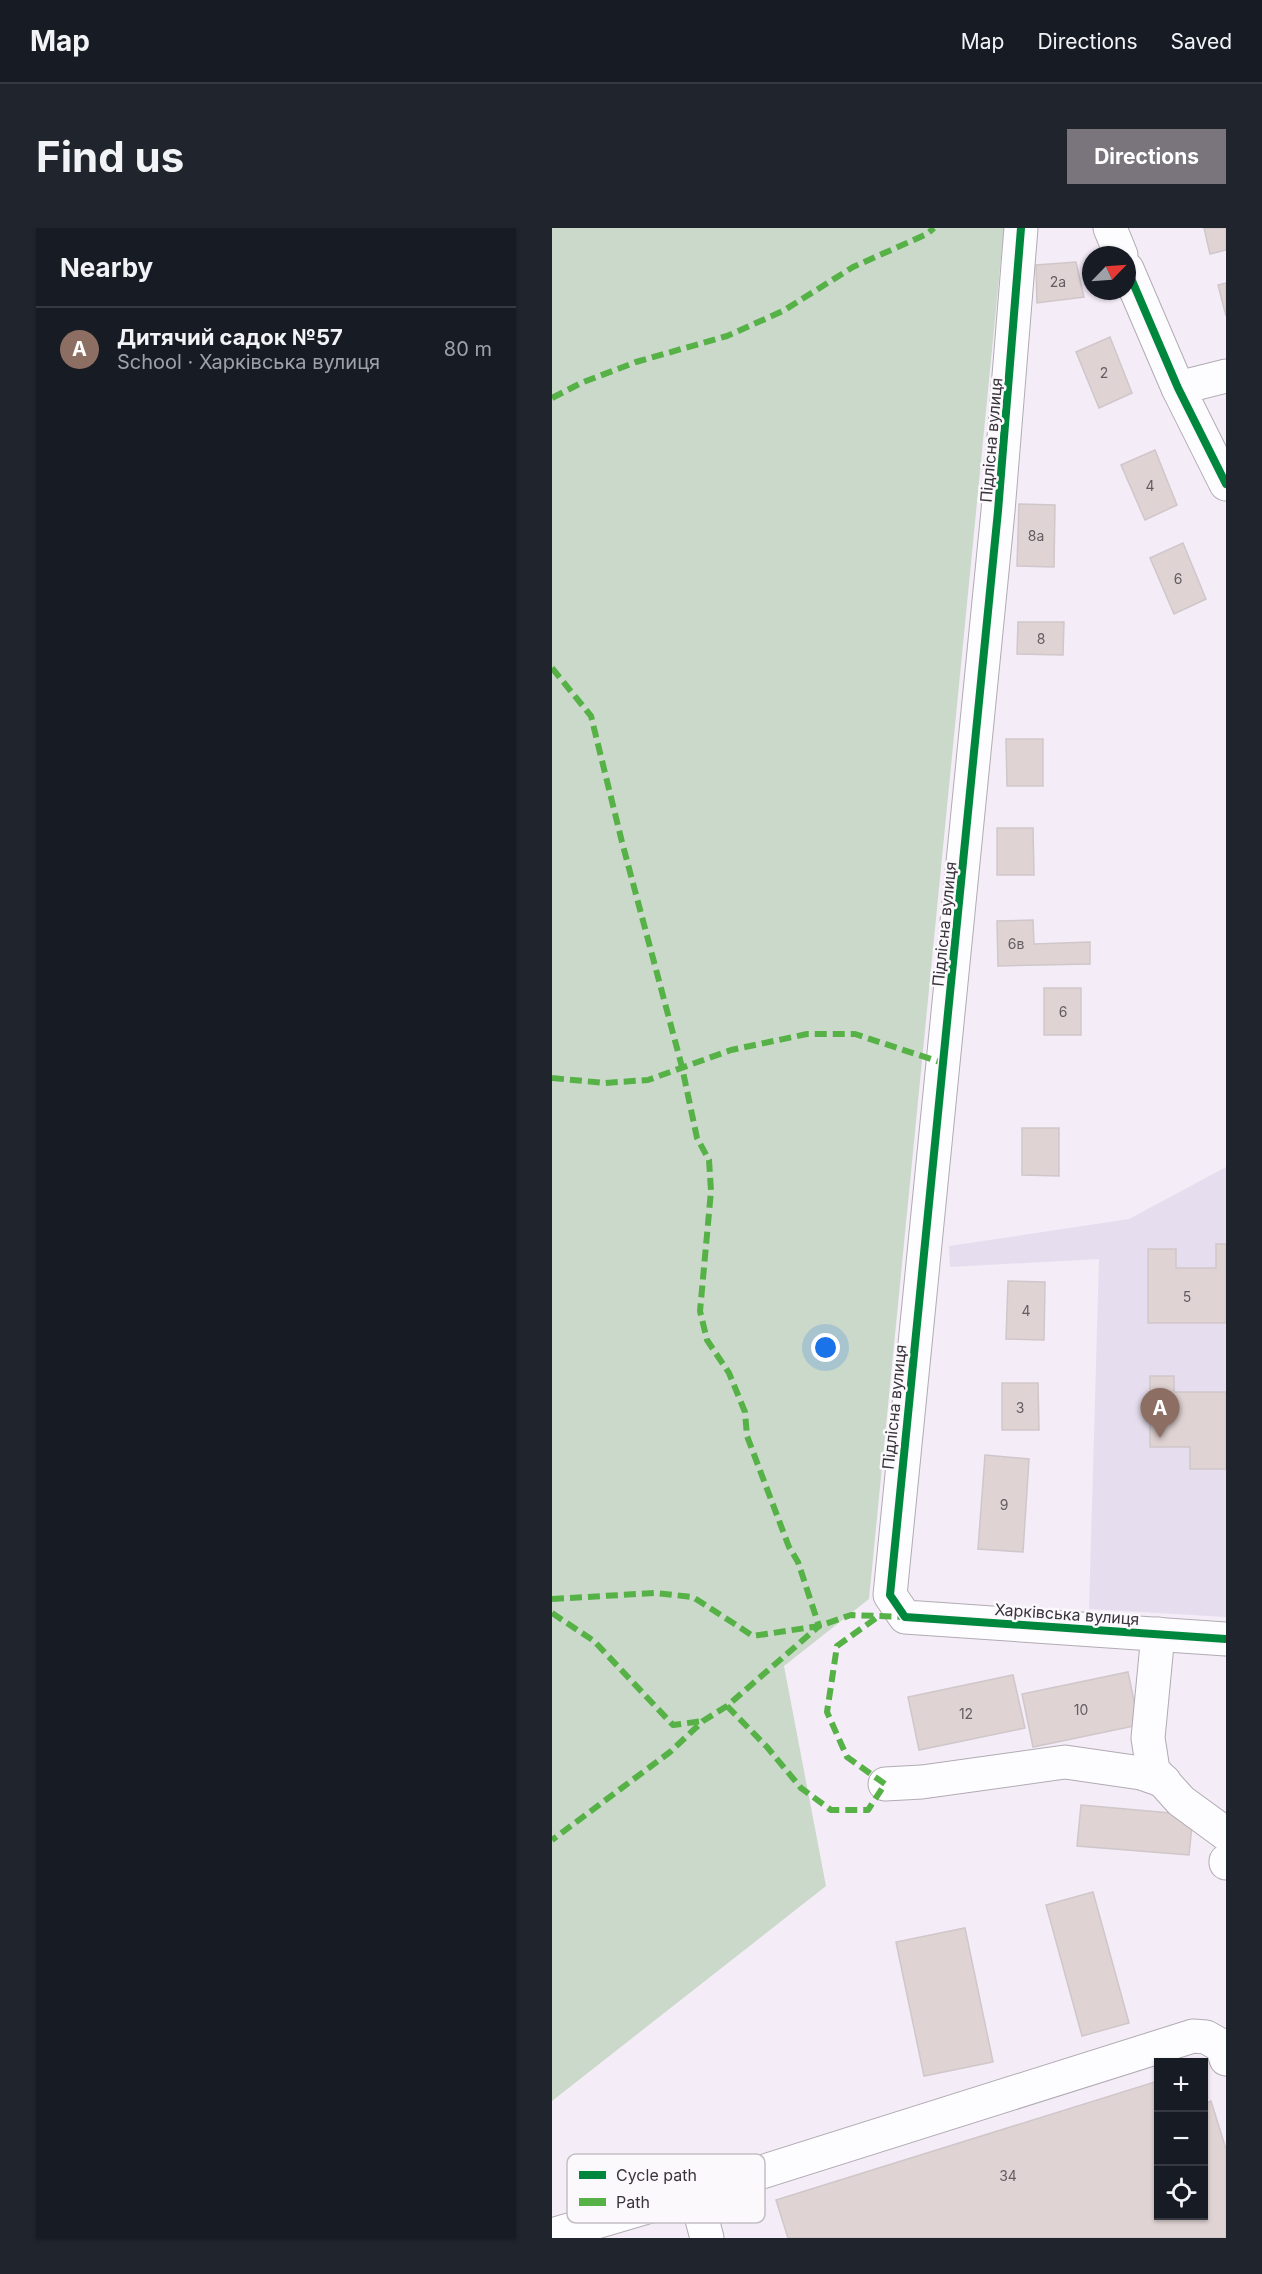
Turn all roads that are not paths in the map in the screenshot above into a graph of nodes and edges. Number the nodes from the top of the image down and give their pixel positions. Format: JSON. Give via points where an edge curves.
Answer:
{"nodes":[{"id":1,"x":1021,"y":228,"type":"edge"},
{"id":2,"x":1110,"y":228,"type":"edge"},
{"id":3,"x":1117,"y":246,"type":"edge"},
{"id":4,"x":1136,"y":290,"type":"edge"},
{"id":5,"x":1226,"y":376,"type":"edge"},
{"id":6,"x":1178,"y":388,"type":"junction"},
{"id":7,"x":1226,"y":484,"type":"edge"},
{"id":8,"x":905,"y":1617,"type":"joint"},
{"id":9,"x":1158,"y":1634,"type":"junction"},
{"id":10,"x":1226,"y":1639,"type":"edge"},
{"id":11,"x":1164,"y":1781,"type":"junction"},
{"id":12,"x":885,"y":1784,"type":"dead end"},
{"id":13,"x":1226,"y":1834,"type":"edge"},
{"id":14,"x":1226,"y":2059,"type":"edge"},
{"id":15,"x":765,"y":2171,"type":"edge"},
{"id":16,"x":593,"y":2223,"type":"edge"},
{"id":17,"x":703,"y":2223,"type":"edge"},
{"id":18,"x":552,"y":2235,"type":"edge"},
{"id":19,"x":707,"y":2238,"type":"edge"}],
"edges":[{"from":1,"to":8,"type":"street","name":"Підлісна вулиця","via":[[998,511],[890,1595]]},
{"from":2,"to":3,"type":"street"},
{"from":4,"to":6,"type":"street"},
{"from":5,"to":6,"type":"street"},
{"from":6,"to":7,"type":"street"},
{"from":8,"to":9,"type":"street","name":"Харківська вулиця"},
{"from":9,"to":10,"type":"street","name":"Харківська вулиця"},
{"from":9,"to":11,"type":"street","via":[[1148,1738],[1153,1770]]},
{"from":11,"to":12,"type":"street","via":[[1141,1773],[1065,1762]]},
{"from":11,"to":13,"type":"street","via":[[1181,1801]]},
{"from":14,"to":15,"type":"street","via":[[1222,2046],[1206,2037],[1193,2036]]},
{"from":16,"to":18,"type":"street"},
{"from":17,"to":19,"type":"street"}]}
